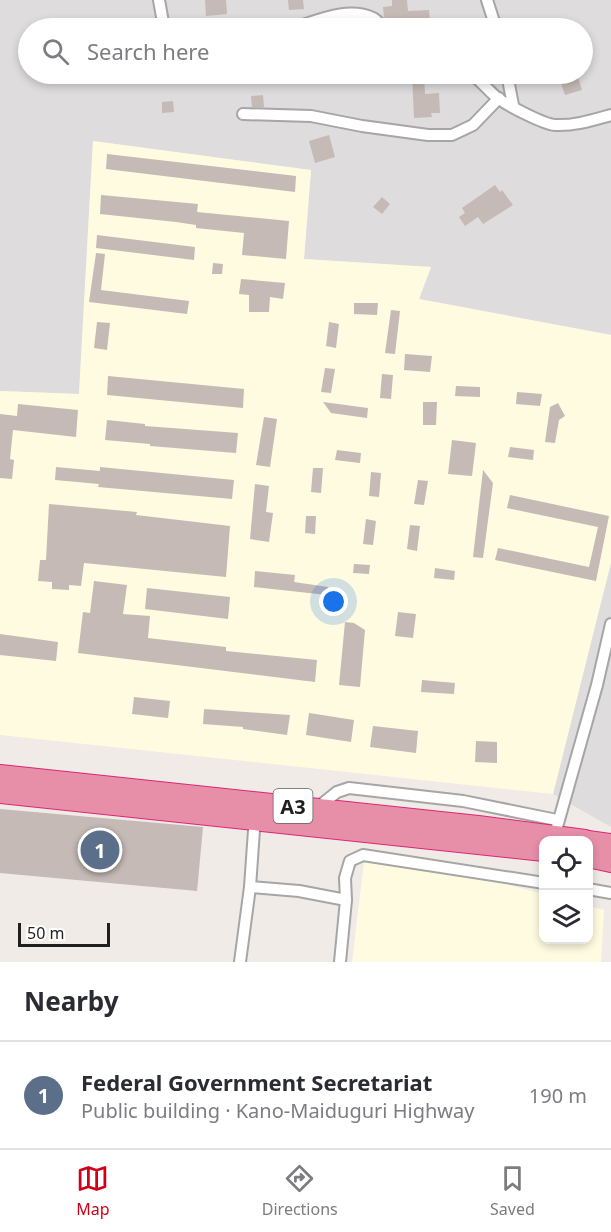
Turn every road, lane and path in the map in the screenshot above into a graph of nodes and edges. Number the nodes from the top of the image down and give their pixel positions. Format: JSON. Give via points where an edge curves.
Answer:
{"nodes":[{"id":1,"x":159,"y":0,"type":"edge"},
{"id":2,"x":488,"y":0,"type":"edge"},
{"id":3,"x":162,"y":18,"type":"edge"},
{"id":4,"x":327,"y":18,"type":"edge"},
{"id":5,"x":370,"y":18,"type":"edge"},
{"id":6,"x":493,"y":18,"type":"edge"},
{"id":7,"x":485,"y":84,"type":"edge"},
{"id":8,"x":509,"y":84,"type":"edge"},
{"id":9,"x":499,"y":98,"type":"junction"},
{"id":10,"x":513,"y":105,"type":"junction"},
{"id":11,"x":243,"y":114,"type":"dead end"},
{"id":12,"x":611,"y":115,"type":"edge"},
{"id":13,"x":611,"y":624,"type":"edge"},
{"id":14,"x":0,"y":762,"type":"edge"},
{"id":15,"x":0,"y":775,"type":"edge"},
{"id":16,"x":25,"y":778,"type":"junction"},
{"id":17,"x":0,"y":793,"type":"edge"},
{"id":18,"x":255,"y":811,"type":"junction"},
{"id":19,"x":552,"y":835,"type":"edge"},
{"id":20,"x":593,"y":842,"type":"edge"},
{"id":21,"x":611,"y":844,"type":"edge"},
{"id":22,"x":593,"y":859,"type":"edge"},
{"id":23,"x":611,"y":862,"type":"edge"},
{"id":24,"x":539,"y":881,"type":"edge"},
{"id":25,"x":250,"y":887,"type":"junction"},
{"id":26,"x":593,"y":890,"type":"edge"},
{"id":27,"x":611,"y":893,"type":"edge"},
{"id":28,"x":346,"y":900,"type":"junction"},
{"id":29,"x":240,"y":962,"type":"edge"},
{"id":30,"x":340,"y":962,"type":"edge"}],
"edges":[{"from":1,"to":3,"type":"street"},
{"from":2,"to":6,"type":"street"},
{"from":4,"to":5,"type":"street","via":[[341,14]]},
{"from":7,"to":9,"type":"street"},
{"from":8,"to":10,"type":"street"},
{"from":9,"to":10,"type":"street"},
{"from":9,"to":11,"type":"street","via":[[473,125],[452,135],[428,135],[311,116]]},
{"from":10,"to":12,"type":"street","via":[[554,125]]},
{"from":13,"to":19,"type":"street"},
{"from":14,"to":16,"type":"highway"},
{"from":15,"to":16,"type":"highway","number":"A3"},
{"from":16,"to":18,"type":"highway","number":"A3"},
{"from":17,"to":18,"type":"highway","number":"A3"},
{"from":18,"to":19,"type":"highway","number":"A3"},
{"from":18,"to":19,"type":"highway","number":"A3","via":[[317,809]]},
{"from":18,"to":25,"type":"street"},
{"from":20,"to":21,"type":"highway","number":"A3"},
{"from":22,"to":23,"type":"highway"},
{"from":24,"to":28,"type":"street","via":[[363,855],[350,861],[345,878]]},
{"from":25,"to":28,"type":"street"},
{"from":25,"to":29,"type":"street"},
{"from":26,"to":27,"type":"street"},
{"from":28,"to":30,"type":"street"}]}
